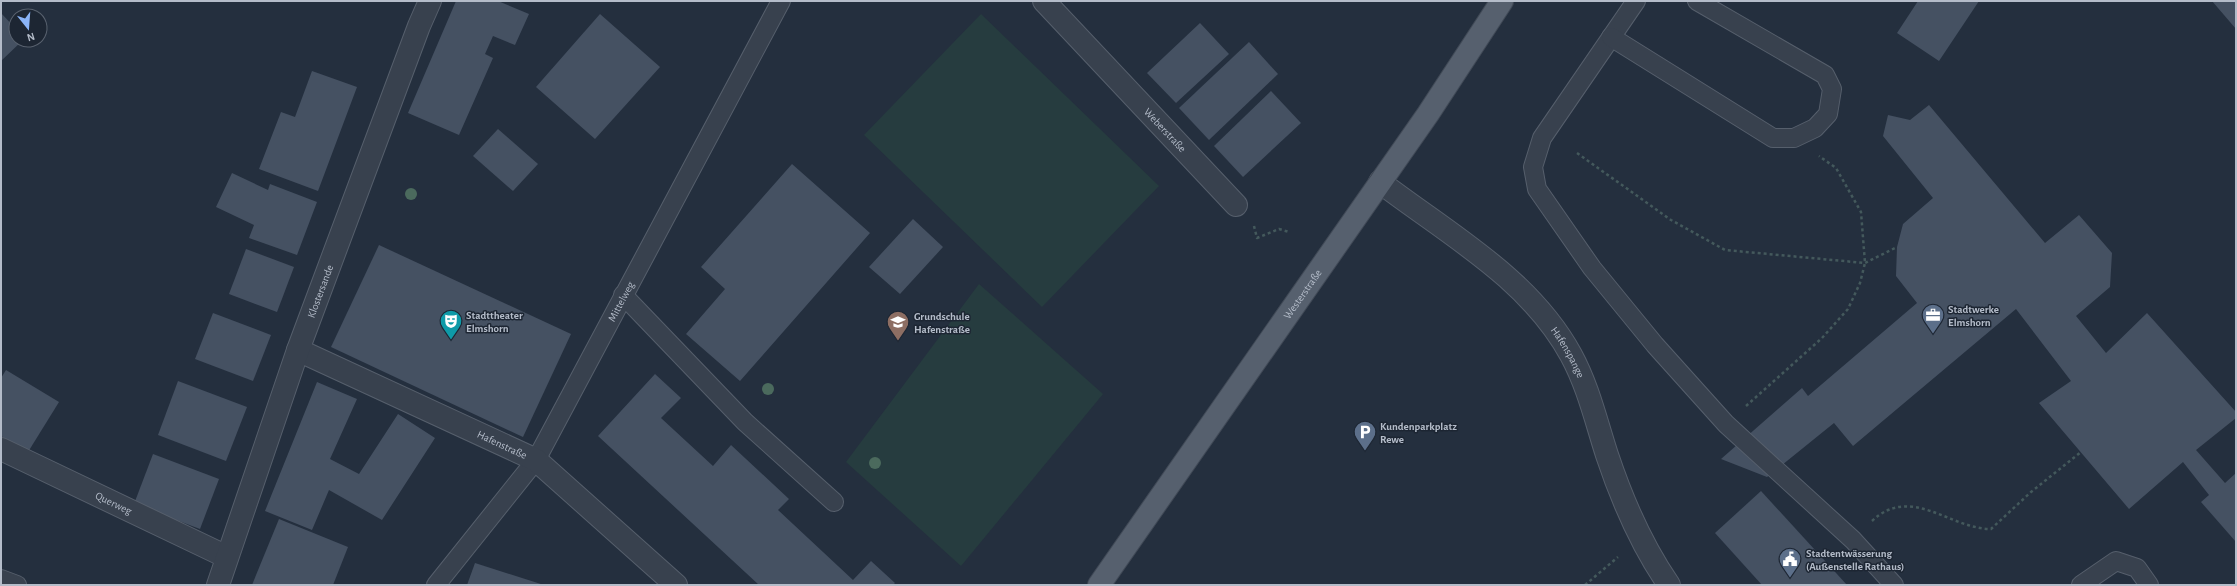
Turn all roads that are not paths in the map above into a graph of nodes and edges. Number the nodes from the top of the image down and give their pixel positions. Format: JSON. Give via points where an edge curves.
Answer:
{"nodes":[{"id":1,"x":430,"y":1,"type":"edge"},
{"id":2,"x":781,"y":1,"type":"edge"},
{"id":3,"x":1044,"y":1,"type":"edge"},
{"id":4,"x":1502,"y":1,"type":"edge"},
{"id":5,"x":1636,"y":1,"type":"edge"},
{"id":6,"x":1697,"y":1,"type":"edge"},
{"id":7,"x":1611,"y":37,"type":"junction"},
{"id":8,"x":1380,"y":182,"type":"junction"},
{"id":9,"x":1236,"y":205,"type":"road end"},
{"id":10,"x":623,"y":295,"type":"junction"},
{"id":11,"x":298,"y":350,"type":"junction"},
{"id":12,"x":1,"y":449,"type":"edge"},
{"id":13,"x":536,"y":460,"type":"junction"},
{"id":14,"x":834,"y":502,"type":"dead end"},
{"id":15,"x":227,"y":557,"type":"junction"},
{"id":16,"x":1,"y":579,"type":"edge"},
{"id":17,"x":17,"y":585,"type":"edge"},
{"id":18,"x":218,"y":585,"type":"edge"},
{"id":19,"x":436,"y":585,"type":"edge"},
{"id":20,"x":676,"y":585,"type":"edge"},
{"id":21,"x":1099,"y":585,"type":"edge"},
{"id":22,"x":1669,"y":585,"type":"edge"},
{"id":23,"x":1894,"y":585,"type":"edge"},
{"id":24,"x":2081,"y":585,"type":"edge"},
{"id":25,"x":2149,"y":585,"type":"edge"}],
"edges":[{"from":1,"to":11,"type":"street","name":"Klostersande"},
{"from":2,"to":10,"type":"lane","name":"Mittelweg"},
{"from":3,"to":9,"type":"street","name":"Weberstraße"},
{"from":4,"to":8,"type":"main road","name":"Westerstraße"},
{"from":5,"to":7,"type":"lane"},
{"from":6,"to":7,"type":"lane","via":[[1825,74],[1832,89],[1828,114],[1815,128],[1794,138],[1773,138]]},
{"from":7,"to":23,"type":"lane","via":[[1542,138],[1533,167],[1537,189],[1592,268],[1655,345],[1726,424],[1853,540]]},
{"from":8,"to":21,"type":"main road","name":"Westerstraße"},
{"from":8,"to":22,"type":"street","name":"Hafenspange","via":[[1466,243],[1505,276],[1558,333],[1585,386],[1626,506]]},
{"from":10,"to":13,"type":"lane","name":"Mittelweg"},
{"from":10,"to":14,"type":"lane","via":[[745,422]]},
{"from":11,"to":13,"type":"street","name":"Hafenstraße"},
{"from":11,"to":15,"type":"street","name":"Klostersande"},
{"from":12,"to":15,"type":"street","name":"Querweg"},
{"from":13,"to":19,"type":"lane","name":"Mittelweg"},
{"from":13,"to":20,"type":"street","name":"Hafenstraße"},
{"from":15,"to":18,"type":"street","name":"Klostersande"},
{"from":16,"to":17,"type":"lane"},
{"from":24,"to":25,"type":"lane","via":[[2116,561],[2137,568]]}]}
